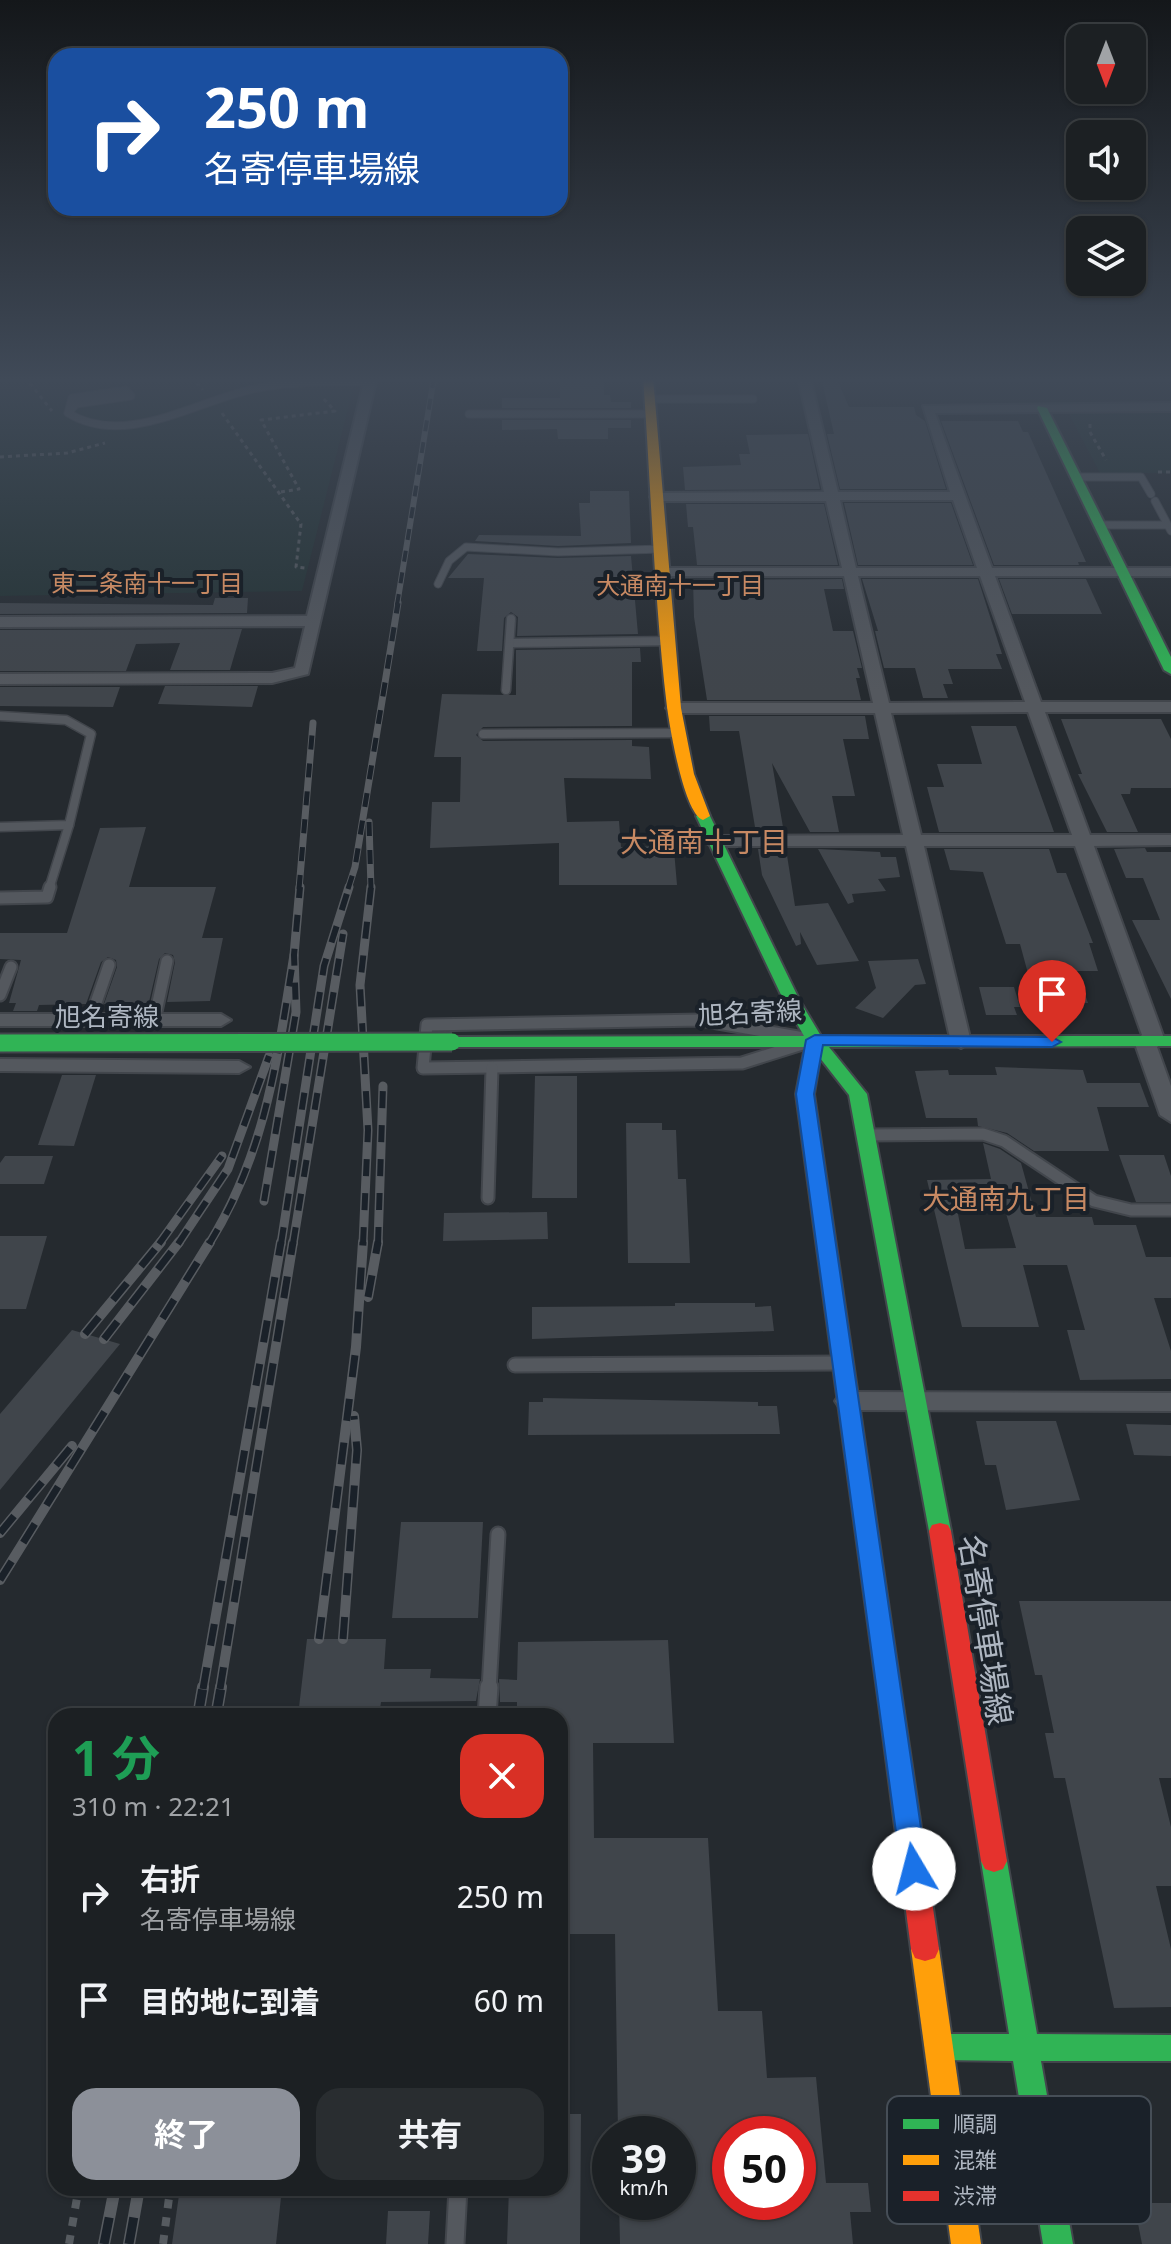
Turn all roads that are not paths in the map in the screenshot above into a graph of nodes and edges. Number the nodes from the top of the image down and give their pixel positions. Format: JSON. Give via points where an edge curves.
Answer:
{"nodes":[{"id":1,"x":346,"y":482,"type":"edge"},
{"id":2,"x":656,"y":482,"type":"edge"},
{"id":3,"x":830,"y":482,"type":"edge"},
{"id":4,"x":952,"y":482,"type":"edge"},
{"id":5,"x":1077,"y":482,"type":"edge"},
{"id":6,"x":1144,"y":482,"type":"edge"},
{"id":7,"x":833,"y":496,"type":"junction"},
{"id":8,"x":957,"y":496,"type":"junction"},
{"id":9,"x":657,"y":497,"type":"junction"},
{"id":10,"x":1099,"y":525,"type":"junction"},
{"id":11,"x":1169,"y":528,"type":"edge"},
{"id":12,"x":663,"y":549,"type":"junction"},
{"id":13,"x":1122,"y":571,"type":"junction"},
{"id":14,"x":665,"y":572,"type":"junction"},
{"id":15,"x":984,"y":572,"type":"junction"},
{"id":16,"x":1171,"y":572,"type":"edge"},
{"id":17,"x":851,"y":573,"type":"junction"},
{"id":18,"x":438,"y":584,"type":"dead end"},
{"id":19,"x":511,"y":619,"type":"dead end"},
{"id":20,"x":313,"y":621,"type":"junction"},
{"id":21,"x":0,"y":622,"type":"edge"},
{"id":22,"x":670,"y":641,"type":"junction"},
{"id":23,"x":511,"y":643,"type":"junction"},
{"id":24,"x":1171,"y":670,"type":"edge"},
{"id":25,"x":0,"y":679,"type":"edge"},
{"id":26,"x":506,"y":690,"type":"dead end"},
{"id":27,"x":1171,"y":707,"type":"edge"},
{"id":28,"x":674,"y":708,"type":"junction"},
{"id":29,"x":883,"y":708,"type":"junction"},
{"id":30,"x":1033,"y":708,"type":"junction"},
{"id":31,"x":0,"y":716,"type":"edge"},
{"id":32,"x":679,"y":733,"type":"junction"},
{"id":33,"x":483,"y":734,"type":"dead end"},
{"id":34,"x":69,"y":825,"type":"junction"},
{"id":35,"x":0,"y":827,"type":"edge"},
{"id":36,"x":914,"y":840,"type":"junction"},
{"id":37,"x":1171,"y":840,"type":"edge"},
{"id":38,"x":712,"y":841,"type":"junction"},
{"id":39,"x":1081,"y":841,"type":"junction"},
{"id":40,"x":0,"y":898,"type":"edge"},
{"id":41,"x":167,"y":961,"type":"dead end"},
{"id":42,"x":109,"y":965,"type":"dead end"},
{"id":43,"x":11,"y":967,"type":"dead end"},
{"id":44,"x":0,"y":995,"type":"edge"},
{"id":45,"x":0,"y":1020,"type":"edge"},
{"id":46,"x":90,"y":1020,"type":"junction"},
{"id":47,"x":221,"y":1020,"type":"dead end"},
{"id":48,"x":154,"y":1021,"type":"junction"},
{"id":49,"x":815,"y":1040,"type":"junction"},
{"id":50,"x":1157,"y":1041,"type":"edge"},
{"id":51,"x":961,"y":1042,"type":"junction"},
{"id":52,"x":0,"y":1043,"type":"edge"},
{"id":53,"x":0,"y":1065,"type":"edge"},
{"id":54,"x":239,"y":1067,"type":"dead end"},
{"id":55,"x":492,"y":1068,"type":"junction"},
{"id":56,"x":1171,"y":1115,"type":"edge"},
{"id":57,"x":865,"y":1135,"type":"junction"},
{"id":58,"x":488,"y":1198,"type":"dead end"},
{"id":59,"x":1171,"y":1210,"type":"edge"},
{"id":60,"x":843,"y":1363,"type":"junction"},
{"id":61,"x":515,"y":1365,"type":"dead end"},
{"id":62,"x":848,"y":1401,"type":"junction"},
{"id":63,"x":918,"y":1401,"type":"junction"},
{"id":64,"x":1171,"y":1402,"type":"edge"},
{"id":65,"x":498,"y":1534,"type":"dead end"},
{"id":66,"x":487,"y":1708,"type":"edge"},
{"id":67,"x":939,"y":2047,"type":"junction"},
{"id":68,"x":1023,"y":2048,"type":"junction"},
{"id":69,"x":1171,"y":2048,"type":"edge"},
{"id":70,"x":946,"y":2096,"type":"edge"},
{"id":71,"x":1032,"y":2096,"type":"edge"},
{"id":72,"x":458,"y":2196,"type":"edge"},
{"id":73,"x":963,"y":2224,"type":"edge"},
{"id":74,"x":1054,"y":2224,"type":"edge"},
{"id":75,"x":455,"y":2244,"type":"edge"},
{"id":76,"x":966,"y":2244,"type":"edge"},
{"id":77,"x":1058,"y":2244,"type":"edge"}],
"edges":[{"from":1,"to":20,"type":"street"},
{"from":2,"to":9,"type":"main road","name":"旭名寄線"},
{"from":3,"to":7,"type":"street"},
{"from":4,"to":8,"type":"street"},
{"from":5,"to":10,"type":"main road"},
{"from":6,"to":11,"type":"lane"},
{"from":7,"to":8,"type":"street"},
{"from":7,"to":9,"type":"street"},
{"from":7,"to":17,"type":"street"},
{"from":8,"to":15,"type":"street"},
{"from":9,"to":12,"type":"main road","name":"旭名寄線"},
{"from":10,"to":11,"type":"lane"},
{"from":10,"to":13,"type":"main road"},
{"from":12,"to":14,"type":"main road","name":"旭名寄線"},
{"from":12,"to":18,"type":"lane","via":[[558,552],[466,547],[449,561]]},
{"from":13,"to":15,"type":"street"},
{"from":13,"to":16,"type":"street"},
{"from":13,"to":24,"type":"main road"},
{"from":14,"to":17,"type":"street"},
{"from":14,"to":22,"type":"main road","name":"旭名寄線"},
{"from":15,"to":17,"type":"street"},
{"from":15,"to":30,"type":"street"},
{"from":17,"to":29,"type":"street"},
{"from":19,"to":23,"type":"lane"},
{"from":20,"to":21,"type":"street"},
{"from":20,"to":25,"type":"street","via":[[302,671],[288,676]]},
{"from":22,"to":23,"type":"lane"},
{"from":22,"to":28,"type":"main road","name":"旭名寄線"},
{"from":23,"to":26,"type":"lane"},
{"from":27,"to":30,"type":"street"},
{"from":28,"to":29,"type":"street"},
{"from":28,"to":32,"type":"main road","name":"旭名寄線"},
{"from":29,"to":30,"type":"street"},
{"from":29,"to":36,"type":"street"},
{"from":30,"to":39,"type":"street"},
{"from":31,"to":34,"type":"lane","via":[[66,720],[91,734]]},
{"from":32,"to":33,"type":"lane"},
{"from":32,"to":38,"type":"main road","name":"旭名寄線","via":[[687,774]]},
{"from":34,"to":35,"type":"lane"},
{"from":34,"to":40,"type":"lane","via":[[47,897]]},
{"from":36,"to":38,"type":"street"},
{"from":36,"to":39,"type":"street"},
{"from":36,"to":51,"type":"street"},
{"from":37,"to":39,"type":"street"},
{"from":38,"to":49,"type":"main road","name":"旭名寄線"},
{"from":39,"to":50,"type":"street"},
{"from":41,"to":48,"type":"lane"},
{"from":42,"to":46,"type":"lane"},
{"from":43,"to":44,"type":"lane"},
{"from":45,"to":46,"type":"street"},
{"from":46,"to":48,"type":"street"},
{"from":47,"to":48,"type":"street"},
{"from":49,"to":51,"type":"main road"},
{"from":49,"to":52,"type":"main road","name":"旭名寄線","bridge":true},
{"from":49,"to":55,"type":"lane","via":[[742,1063]]},
{"from":49,"to":55,"type":"lane","via":[[701,1020],[427,1025],[423,1068]]},
{"from":49,"to":57,"type":"main road","name":"名寄停車場線","via":[[858,1094]]},
{"from":49,"to":60,"type":"main road","via":[[805,1094]]},
{"from":50,"to":51,"type":"main road"},
{"from":50,"to":56,"type":"street"},
{"from":53,"to":54,"type":"street"},
{"from":55,"to":58,"type":"lane"},
{"from":57,"to":59,"type":"lane","via":[[983,1134],[1004,1141],[1094,1201],[1131,1210]]},
{"from":57,"to":63,"type":"main road","name":"名寄停車場線"},
{"from":60,"to":61,"type":"lane"},
{"from":60,"to":62,"type":"main road"},
{"from":62,"to":63,"type":"street"},
{"from":62,"to":67,"type":"main road"},
{"from":63,"to":64,"type":"street"},
{"from":63,"to":68,"type":"main road","name":"名寄停車場線"},
{"from":65,"to":66,"type":"lane"},
{"from":67,"to":68,"type":"main road"},
{"from":67,"to":70,"type":"main road"},
{"from":68,"to":69,"type":"main road"},
{"from":68,"to":71,"type":"main road","name":"名寄停車場線"},
{"from":72,"to":75,"type":"lane"},
{"from":73,"to":76,"type":"main road"},
{"from":74,"to":77,"type":"main road","name":"名寄停車場線"}]}
